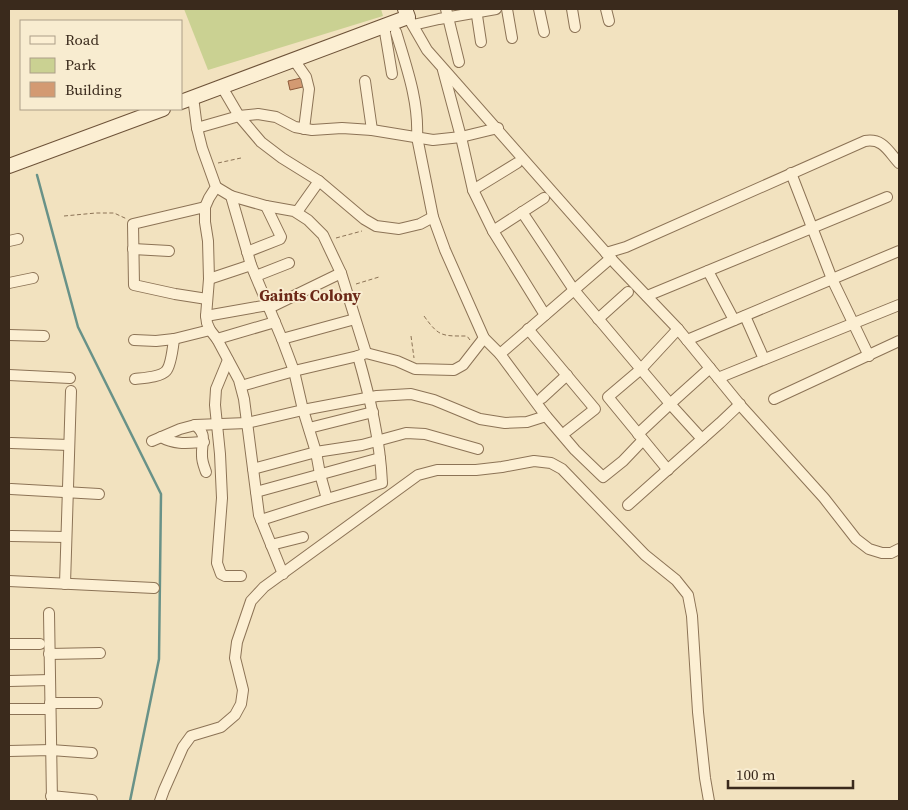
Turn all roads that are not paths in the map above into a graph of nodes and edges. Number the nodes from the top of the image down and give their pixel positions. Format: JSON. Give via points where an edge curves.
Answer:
{"nodes":[{"id":1,"x":496,"y":9,"type":"edge"},
{"id":2,"x":507,"y":9,"type":"edge"},
{"id":3,"x":539,"y":9,"type":"edge"},
{"id":4,"x":572,"y":9,"type":"edge"},
{"id":5,"x":606,"y":9,"type":"edge"},
{"id":6,"x":476,"y":11,"type":"edge"},
{"id":7,"x":447,"y":13,"type":"edge"},
{"id":8,"x":409,"y":17,"type":"edge"},
{"id":9,"x":609,"y":22,"type":"dead end"},
{"id":10,"x":575,"y":27,"type":"dead end"},
{"id":11,"x":390,"y":29,"type":"junction"},
{"id":12,"x":544,"y":32,"type":"dead end"},
{"id":13,"x":512,"y":38,"type":"dead end"},
{"id":14,"x":481,"y":42,"type":"dead end"},
{"id":15,"x":294,"y":60,"type":"junction"},
{"id":16,"x":459,"y":62,"type":"dead end"},
{"id":17,"x":442,"y":66,"type":"junction"},
{"id":18,"x":392,"y":74,"type":"dead end"},
{"id":19,"x":365,"y":80,"type":"dead end"},
{"id":20,"x":222,"y":87,"type":"junction"},
{"id":21,"x":187,"y":100,"type":"edge"},
{"id":22,"x":160,"y":110,"type":"edge"},
{"id":23,"x":239,"y":116,"type":"junction"},
{"id":24,"x":197,"y":128,"type":"junction"},
{"id":25,"x":304,"y":128,"type":"junction"},
{"id":26,"x":498,"y":128,"type":"junction"},
{"id":27,"x":372,"y":130,"type":"junction"},
{"id":28,"x":417,"y":137,"type":"junction"},
{"id":29,"x":462,"y":138,"type":"junction"},
{"id":30,"x":517,"y":163,"type":"dead end"},
{"id":31,"x":899,"y":163,"type":"edge"},
{"id":32,"x":9,"y":166,"type":"edge"},
{"id":33,"x":791,"y":173,"type":"junction"},
{"id":34,"x":319,"y":181,"type":"junction"},
{"id":35,"x":216,"y":187,"type":"junction"},
{"id":36,"x":474,"y":190,"type":"junction"},
{"id":37,"x":231,"y":196,"type":"junction"},
{"id":38,"x":887,"y":197,"type":"dead end"},
{"id":39,"x":544,"y":198,"type":"dead end"},
{"id":40,"x":266,"y":206,"type":"junction"},
{"id":41,"x":205,"y":207,"type":"junction"},
{"id":42,"x":297,"y":212,"type":"junction"},
{"id":43,"x":522,"y":212,"type":"junction"},
{"id":44,"x":434,"y":217,"type":"junction"},
{"id":45,"x":813,"y":228,"type":"junction"},
{"id":46,"x":493,"y":230,"type":"junction"},
{"id":47,"x":133,"y":249,"type":"junction"},
{"id":48,"x":169,"y":251,"type":"dead end"},
{"id":49,"x":899,"y":251,"type":"edge"},
{"id":50,"x":247,"y":252,"type":"junction"},
{"id":51,"x":609,"y":255,"type":"junction"},
{"id":52,"x":289,"y":263,"type":"dead end"},
{"id":53,"x":251,"y":265,"type":"junction"},
{"id":54,"x":708,"y":271,"type":"junction"},
{"id":55,"x":341,"y":273,"type":"junction"},
{"id":56,"x":256,"y":276,"type":"junction"},
{"id":57,"x":33,"y":278,"type":"dead end"},
{"id":58,"x":209,"y":279,"type":"junction"},
{"id":59,"x":832,"y":279,"type":"junction"},
{"id":60,"x":9,"y":283,"type":"edge"},
{"id":61,"x":574,"y":290,"type":"junction"},
{"id":62,"x":628,"y":292,"type":"dead end"},
{"id":63,"x":647,"y":296,"type":"junction"},
{"id":64,"x":207,"y":299,"type":"junction"},
{"id":65,"x":899,"y":305,"type":"edge"},
{"id":66,"x":268,"y":307,"type":"junction"},
{"id":67,"x":545,"y":315,"type":"junction"},
{"id":68,"x":206,"y":316,"type":"junction"},
{"id":69,"x":745,"y":316,"type":"junction"},
{"id":70,"x":356,"y":319,"type":"junction"},
{"id":71,"x":598,"y":319,"type":"junction"},
{"id":72,"x":734,"y":320,"type":"junction"},
{"id":73,"x":275,"y":322,"type":"junction"},
{"id":74,"x":853,"y":324,"type":"junction"},
{"id":75,"x":528,"y":329,"type":"junction"},
{"id":76,"x":678,"y":329,"type":"junction"},
{"id":77,"x":210,"y":330,"type":"junction"},
{"id":78,"x":9,"y":335,"type":"edge"},
{"id":79,"x":44,"y":336,"type":"dead end"},
{"id":80,"x":484,"y":338,"type":"junction"},
{"id":81,"x":218,"y":339,"type":"junction"},
{"id":82,"x":282,"y":339,"type":"junction"},
{"id":83,"x":134,"y":340,"type":"dead end"},
{"id":84,"x":174,"y":340,"type":"junction"},
{"id":85,"x":687,"y":340,"type":"junction"},
{"id":86,"x":899,"y":341,"type":"edge"},
{"id":87,"x":362,"y":354,"type":"junction"},
{"id":88,"x":500,"y":354,"type":"junction"},
{"id":89,"x":869,"y":356,"type":"junction"},
{"id":90,"x":764,"y":359,"type":"junction"},
{"id":91,"x":228,"y":360,"type":"junction"},
{"id":92,"x":710,"y":368,"type":"junction"},
{"id":93,"x":641,"y":369,"type":"junction"},
{"id":94,"x":294,"y":371,"type":"junction"},
{"id":95,"x":567,"y":375,"type":"junction"},
{"id":96,"x":9,"y":376,"type":"edge"},
{"id":97,"x":70,"y":378,"type":"dead end"},
{"id":98,"x":718,"y":378,"type":"junction"},
{"id":99,"x":135,"y":379,"type":"dead end"},
{"id":100,"x":240,"y":386,"type":"junction"},
{"id":101,"x":71,"y":391,"type":"dead end"},
{"id":102,"x":370,"y":397,"type":"junction"},
{"id":103,"x":542,"y":398,"type":"dead end"},
{"id":104,"x":774,"y":399,"type":"dead end"},
{"id":105,"x":670,"y":404,"type":"junction"},
{"id":106,"x":740,"y":404,"type":"junction"},
{"id":107,"x":303,"y":410,"type":"junction"},
{"id":108,"x":373,"y":412,"type":"junction"},
{"id":109,"x":546,"y":416,"type":"junction"},
{"id":110,"x":247,"y":423,"type":"junction"},
{"id":111,"x":217,"y":424,"type":"junction"},
{"id":112,"x":195,"y":426,"type":"junction"},
{"id":113,"x":309,"y":428,"type":"junction"},
{"id":114,"x":568,"y":431,"type":"dead end"},
{"id":115,"x":641,"y":437,"type":"junction"},
{"id":116,"x":702,"y":439,"type":"junction"},
{"id":117,"x":378,"y":440,"type":"junction"},
{"id":118,"x":204,"y":442,"type":"junction"},
{"id":119,"x":11,"y":443,"type":"dead end"},
{"id":120,"x":69,"y":445,"type":"junction"},
{"id":121,"x":478,"y":449,"type":"dead end"},
{"id":122,"x":316,"y":452,"type":"junction"},
{"id":123,"x":380,"y":458,"type":"junction"},
{"id":124,"x":253,"y":470,"type":"junction"},
{"id":125,"x":668,"y":470,"type":"junction"},
{"id":126,"x":206,"y":472,"type":"dead end"},
{"id":127,"x":320,"y":474,"type":"junction"},
{"id":128,"x":11,"y":489,"type":"dead end"},
{"id":129,"x":68,"y":492,"type":"junction"},
{"id":130,"x":256,"y":492,"type":"junction"},
{"id":131,"x":99,"y":494,"type":"dead end"},
{"id":132,"x":327,"y":499,"type":"junction"},
{"id":133,"x":628,"y":505,"type":"dead end"},
{"id":134,"x":261,"y":520,"type":"junction"},
{"id":135,"x":12,"y":536,"type":"dead end"},
{"id":136,"x":66,"y":537,"type":"junction"},
{"id":137,"x":303,"y":537,"type":"dead end"},
{"id":138,"x":271,"y":545,"type":"junction"},
{"id":139,"x":897,"y":551,"type":"edge"},
{"id":140,"x":283,"y":574,"type":"junction"},
{"id":141,"x":242,"y":576,"type":"dead end"},
{"id":142,"x":9,"y":582,"type":"edge"},
{"id":143,"x":65,"y":584,"type":"junction"},
{"id":144,"x":154,"y":588,"type":"dead end"},
{"id":145,"x":49,"y":613,"type":"dead end"},
{"id":146,"x":9,"y":644,"type":"edge"},
{"id":147,"x":40,"y":644,"type":"dead end"},
{"id":148,"x":100,"y":653,"type":"dead end"},
{"id":149,"x":50,"y":654,"type":"junction"},
{"id":150,"x":50,"y":680,"type":"junction"},
{"id":151,"x":9,"y":681,"type":"edge"},
{"id":152,"x":97,"y":703,"type":"dead end"},
{"id":153,"x":50,"y":706,"type":"junction"},
{"id":154,"x":9,"y":709,"type":"edge"},
{"id":155,"x":51,"y":750,"type":"junction"},
{"id":156,"x":9,"y":751,"type":"edge"},
{"id":157,"x":92,"y":753,"type":"dead end"},
{"id":158,"x":52,"y":799,"type":"edge"},
{"id":159,"x":92,"y":800,"type":"dead end"},
{"id":160,"x":160,"y":801,"type":"edge"},
{"id":161,"x":709,"y":801,"type":"edge"}],
"edges":[{"from":1,"to":6,"type":"street"},
{"from":2,"to":13,"type":"street"},
{"from":3,"to":12,"type":"street"},
{"from":4,"to":10,"type":"street"},
{"from":5,"to":9,"type":"street"},
{"from":6,"to":7,"type":"street"},
{"from":6,"to":14,"type":"street"},
{"from":7,"to":8,"type":"street"},
{"from":7,"to":16,"type":"street"},
{"from":8,"to":11,"type":"street"},
{"from":8,"to":17,"type":"street","via":[[427,50]]},
{"from":11,"to":15,"type":"street"},
{"from":11,"to":18,"type":"street"},
{"from":11,"to":28,"type":"street","via":[[416,110]]},
{"from":15,"to":20,"type":"street"},
{"from":15,"to":25,"type":"street","via":[[306,76],[309,89]]},
{"from":17,"to":26,"type":"street"},
{"from":17,"to":29,"type":"street"},
{"from":19,"to":27,"type":"street"},
{"from":20,"to":21,"type":"street"},
{"from":20,"to":23,"type":"street"},
{"from":21,"to":24,"type":"street"},
{"from":22,"to":32,"type":"street"},
{"from":23,"to":24,"type":"street"},
{"from":23,"to":25,"type":"street","via":[[258,114]]},
{"from":23,"to":34,"type":"street","via":[[261,142]]},
{"from":24,"to":35,"type":"street"},
{"from":25,"to":27,"type":"street"},
{"from":26,"to":29,"type":"street"},
{"from":26,"to":51,"type":"street"},
{"from":27,"to":28,"type":"street"},
{"from":28,"to":29,"type":"street","via":[[433,140]]},
{"from":28,"to":44,"type":"street"},
{"from":29,"to":36,"type":"street"},
{"from":30,"to":36,"type":"street"},
{"from":31,"to":33,"type":"street","via":[[881,143],[873,140]]},
{"from":33,"to":45,"type":"street"},
{"from":33,"to":51,"type":"street"},
{"from":34,"to":42,"type":"street"},
{"from":34,"to":44,"type":"street","via":[[376,226],[399,229]]},
{"from":35,"to":37,"type":"street"},
{"from":35,"to":41,"type":"street"},
{"from":36,"to":46,"type":"street"},
{"from":37,"to":40,"type":"street"},
{"from":37,"to":50,"type":"street"},
{"from":38,"to":45,"type":"street"},
{"from":39,"to":43,"type":"street"},
{"from":40,"to":42,"type":"street"},
{"from":40,"to":50,"type":"street","via":[[281,237]]},
{"from":41,"to":47,"type":"street","via":[[133,224]]},
{"from":41,"to":58,"type":"street"},
{"from":42,"to":55,"type":"street","via":[[323,235]]},
{"from":43,"to":46,"type":"street"},
{"from":43,"to":61,"type":"street"},
{"from":44,"to":80,"type":"street"},
{"from":45,"to":54,"type":"street"},
{"from":45,"to":59,"type":"street"},
{"from":46,"to":67,"type":"street"},
{"from":47,"to":48,"type":"street"},
{"from":47,"to":64,"type":"street","via":[[134,284]]},
{"from":49,"to":59,"type":"street"},
{"from":50,"to":53,"type":"street"},
{"from":51,"to":61,"type":"street"},
{"from":51,"to":63,"type":"street"},
{"from":52,"to":56,"type":"street"},
{"from":53,"to":56,"type":"street"},
{"from":53,"to":58,"type":"street"},
{"from":54,"to":63,"type":"street"},
{"from":54,"to":72,"type":"street"},
{"from":55,"to":66,"type":"street"},
{"from":55,"to":70,"type":"street"},
{"from":56,"to":66,"type":"street"},
{"from":57,"to":60,"type":"street"},
{"from":58,"to":64,"type":"street"},
{"from":59,"to":69,"type":"street"},
{"from":59,"to":74,"type":"street"},
{"from":61,"to":67,"type":"street"},
{"from":61,"to":71,"type":"street"},
{"from":62,"to":71,"type":"street"},
{"from":63,"to":76,"type":"street"},
{"from":64,"to":68,"type":"street"},
{"from":65,"to":74,"type":"street"},
{"from":66,"to":68,"type":"street"},
{"from":66,"to":73,"type":"street"},
{"from":67,"to":75,"type":"street"},
{"from":68,"to":77,"type":"street"},
{"from":69,"to":72,"type":"street"},
{"from":69,"to":90,"type":"street"},
{"from":70,"to":82,"type":"street"},
{"from":70,"to":87,"type":"street"},
{"from":71,"to":93,"type":"street"},
{"from":72,"to":85,"type":"street"},
{"from":73,"to":81,"type":"street"},
{"from":73,"to":82,"type":"street"},
{"from":74,"to":89,"type":"street"},
{"from":74,"to":90,"type":"street"},
{"from":75,"to":88,"type":"street"},
{"from":75,"to":95,"type":"street"},
{"from":76,"to":85,"type":"street"},
{"from":76,"to":93,"type":"street"},
{"from":77,"to":81,"type":"street"},
{"from":77,"to":84,"type":"street"},
{"from":78,"to":79,"type":"street"},
{"from":80,"to":87,"type":"street","via":[[463,366],[454,370],[415,369],[397,361]]},
{"from":80,"to":88,"type":"street"},
{"from":81,"to":91,"type":"street"},
{"from":82,"to":94,"type":"street"},
{"from":83,"to":84,"type":"street"},
{"from":84,"to":99,"type":"street","via":[[166,372]]},
{"from":85,"to":92,"type":"street"},
{"from":86,"to":89,"type":"street"},
{"from":87,"to":94,"type":"street"},
{"from":87,"to":102,"type":"street"},
{"from":88,"to":109,"type":"street"},
{"from":89,"to":104,"type":"street"},
{"from":90,"to":98,"type":"street"},
{"from":91,"to":100,"type":"street"},
{"from":91,"to":111,"type":"street","via":[[216,389]]},
{"from":92,"to":98,"type":"street"},
{"from":92,"to":105,"type":"street"},
{"from":93,"to":105,"type":"street"},
{"from":93,"to":115,"type":"street","via":[[608,397]]},
{"from":94,"to":100,"type":"street"},
{"from":94,"to":107,"type":"street"},
{"from":95,"to":103,"type":"street"},
{"from":95,"to":114,"type":"street","via":[[595,409]]},
{"from":96,"to":97,"type":"street"},
{"from":98,"to":106,"type":"street"},
{"from":100,"to":110,"type":"street"},
{"from":101,"to":120,"type":"street"},
{"from":102,"to":107,"type":"street"},
{"from":102,"to":108,"type":"street"},
{"from":102,"to":109,"type":"street","via":[[411,394],[480,419],[505,423],[527,422]]},
{"from":105,"to":115,"type":"street"},
{"from":105,"to":116,"type":"street"},
{"from":106,"to":116,"type":"street"},
{"from":106,"to":139,"type":"street","via":[[856,539],[882,554]]},
{"from":107,"to":110,"type":"street"},
{"from":107,"to":113,"type":"street"},
{"from":108,"to":113,"type":"street"},
{"from":108,"to":117,"type":"street"},
{"from":109,"to":115,"type":"street","via":[[603,477],[624,461]]},
{"from":110,"to":111,"type":"street"},
{"from":110,"to":124,"type":"street"},
{"from":111,"to":112,"type":"street"},
{"from":111,"to":141,"type":"street","via":[[222,498],[217,563],[221,574]]},
{"from":112,"to":118,"type":"street","via":[[201,430]]},
{"from":112,"to":118,"type":"street","via":[[156,439],[176,443]]},
{"from":113,"to":122,"type":"street"},
{"from":115,"to":125,"type":"street"},
{"from":116,"to":125,"type":"street"},
{"from":117,"to":121,"type":"street","via":[[406,433],[425,434]]},
{"from":117,"to":122,"type":"street"},
{"from":117,"to":123,"type":"street"},
{"from":118,"to":126,"type":"street","via":[[202,462]]},
{"from":119,"to":120,"type":"street"},
{"from":120,"to":129,"type":"street"},
{"from":122,"to":124,"type":"street"},
{"from":122,"to":127,"type":"street"},
{"from":123,"to":127,"type":"street"},
{"from":123,"to":132,"type":"street","via":[[382,483]]},
{"from":124,"to":130,"type":"street"},
{"from":125,"to":133,"type":"street"},
{"from":127,"to":130,"type":"street"},
{"from":127,"to":132,"type":"street"},
{"from":128,"to":129,"type":"street"},
{"from":129,"to":131,"type":"street"},
{"from":129,"to":136,"type":"street"},
{"from":130,"to":134,"type":"street"},
{"from":132,"to":134,"type":"street"},
{"from":134,"to":138,"type":"street"},
{"from":135,"to":136,"type":"street"},
{"from":136,"to":143,"type":"street"},
{"from":137,"to":138,"type":"street"},
{"from":138,"to":140,"type":"street"},
{"from":140,"to":160,"type":"street","via":[[264,587],[251,602],[236,642],[235,658],[243,690],[236,715],[221,727],[191,736]]},
{"from":140,"to":161,"type":"street","via":[[418,475],[437,470],[476,470],[534,461],[551,463],[572,478],[688,595]]},
{"from":142,"to":143,"type":"street"},
{"from":143,"to":144,"type":"street"},
{"from":145,"to":149,"type":"street"},
{"from":146,"to":147,"type":"street"},
{"from":148,"to":149,"type":"street"},
{"from":149,"to":150,"type":"street"},
{"from":150,"to":151,"type":"street"},
{"from":150,"to":153,"type":"street"},
{"from":152,"to":153,"type":"street"},
{"from":153,"to":154,"type":"street"},
{"from":153,"to":155,"type":"street"},
{"from":155,"to":156,"type":"street"},
{"from":155,"to":157,"type":"street"},
{"from":155,"to":158,"type":"street"},
{"from":158,"to":159,"type":"street"}]}
